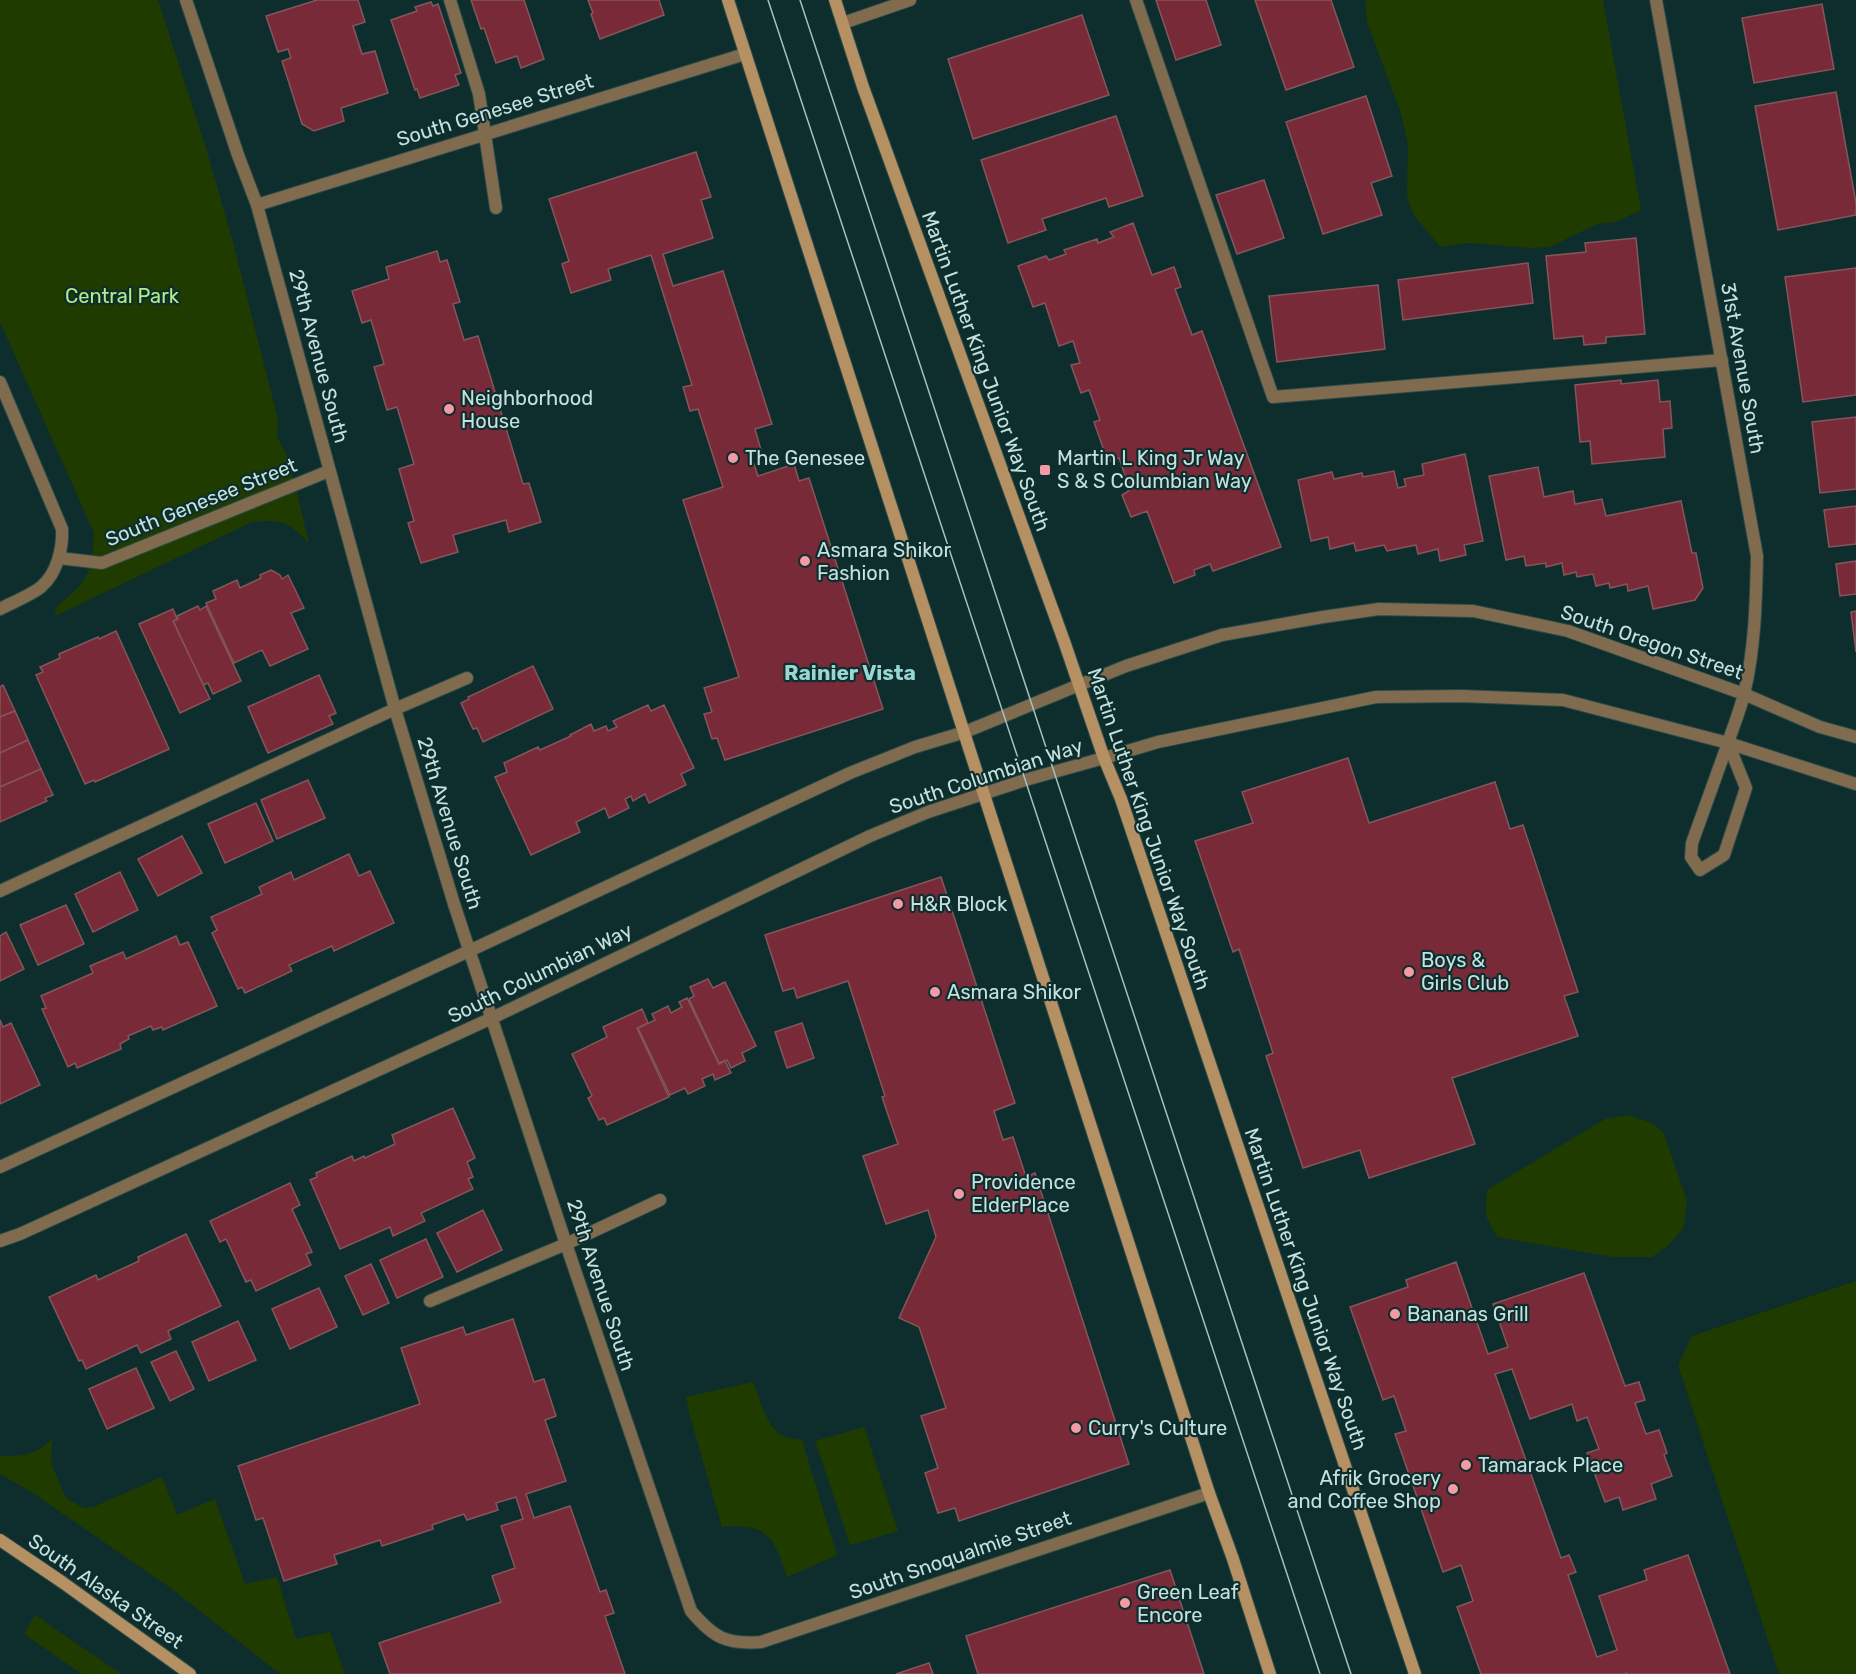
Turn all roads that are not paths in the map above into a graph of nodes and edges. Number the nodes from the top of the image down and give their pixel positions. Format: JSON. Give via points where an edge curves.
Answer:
{"nodes":[{"id":1,"x":186,"y":0,"type":"edge"},
{"id":2,"x":450,"y":0,"type":"edge"},
{"id":3,"x":728,"y":0,"type":"edge"},
{"id":4,"x":835,"y":0,"type":"edge"},
{"id":5,"x":910,"y":0,"type":"edge"},
{"id":6,"x":1136,"y":0,"type":"edge"},
{"id":7,"x":1656,"y":0,"type":"edge"},
{"id":8,"x":843,"y":23,"type":"junction"},
{"id":9,"x":745,"y":54,"type":"junction"},
{"id":10,"x":484,"y":135,"type":"junction"},
{"id":11,"x":257,"y":204,"type":"junction"},
{"id":12,"x":496,"y":208,"type":"dead end"},
{"id":13,"x":1722,"y":360,"type":"junction"},
{"id":14,"x":0,"y":382,"type":"edge"},
{"id":15,"x":329,"y":471,"type":"junction"},
{"id":16,"x":58,"y":558,"type":"junction"},
{"id":17,"x":0,"y":609,"type":"edge"},
{"id":18,"x":467,"y":678,"type":"dead end"},
{"id":19,"x":1079,"y":685,"type":"junction"},
{"id":20,"x":1744,"y":694,"type":"junction"},
{"id":21,"x":395,"y":709,"type":"junction"},
{"id":22,"x":965,"y":732,"type":"junction"},
{"id":23,"x":1856,"y":737,"type":"edge"},
{"id":24,"x":1728,"y":743,"type":"junction"},
{"id":25,"x":1104,"y":758,"type":"junction"},
{"id":26,"x":1856,"y":784,"type":"edge"},
{"id":27,"x":984,"y":794,"type":"junction"},
{"id":28,"x":0,"y":891,"type":"edge"},
{"id":29,"x":469,"y":951,"type":"junction"},
{"id":30,"x":492,"y":1018,"type":"junction"},
{"id":31,"x":0,"y":1167,"type":"edge"},
{"id":32,"x":660,"y":1200,"type":"dead end"},
{"id":33,"x":0,"y":1240,"type":"edge"},
{"id":34,"x":566,"y":1244,"type":"junction"},
{"id":35,"x":430,"y":1301,"type":"dead end"},
{"id":36,"x":1209,"y":1493,"type":"junction"},
{"id":37,"x":0,"y":1540,"type":"edge"},
{"id":38,"x":722,"y":1638,"type":"joint"},
{"id":39,"x":190,"y":1674,"type":"edge"},
{"id":40,"x":1270,"y":1674,"type":"edge"},
{"id":41,"x":1415,"y":1674,"type":"edge"}],
"edges":[{"from":1,"to":11,"type":"street","name":"29th Avenue South"},
{"from":2,"to":10,"type":"street","via":[[479,94]]},
{"from":3,"to":9,"type":"main road"},
{"from":4,"to":8,"type":"main road","name":"Martin Luther King Junior Way South"},
{"from":5,"to":8,"type":"street"},
{"from":6,"to":13,"type":"street","via":[[1273,397]]},
{"from":7,"to":13,"type":"street","name":"31st Avenue South"},
{"from":8,"to":19,"type":"main road","name":"Martin Luther King Junior Way South"},
{"from":9,"to":10,"type":"street","name":"South Genesee Street"},
{"from":9,"to":22,"type":"main road"},
{"from":10,"to":11,"type":"street","name":"South Genesee Street"},
{"from":10,"to":12,"type":"street"},
{"from":11,"to":15,"type":"street","name":"29th Avenue South"},
{"from":13,"to":20,"type":"street","name":"31st Avenue South","via":[[1757,556],[1756,620]]},
{"from":14,"to":16,"type":"street","via":[[62,529]]},
{"from":15,"to":16,"type":"street","name":"South Genesee Street","via":[[102,563]]},
{"from":15,"to":21,"type":"street","name":"29th Avenue South"},
{"from":16,"to":17,"type":"street","via":[[42,587]]},
{"from":18,"to":21,"type":"street"},
{"from":19,"to":20,"type":"street","name":"South Oregon Street","via":[[1222,635],[1380,609],[1473,611],[1568,631]]},
{"from":19,"to":22,"type":"street"},
{"from":19,"to":25,"type":"main road","name":"Martin Luther King Junior Way South"},
{"from":20,"to":23,"type":"street","name":"South Oregon Street","via":[[1820,727]]},
{"from":20,"to":24,"type":"street","name":"31st Avenue South"},
{"from":21,"to":28,"type":"street"},
{"from":21,"to":29,"type":"street","name":"29th Avenue South"},
{"from":22,"to":27,"type":"main road"},
{"from":22,"to":29,"type":"street","via":[[850,773]]},
{"from":24,"to":24,"type":"street","name":"31st Avenue South","via":[[1692,843],[1691,856],[1700,870],[1724,855],[1746,788]]},
{"from":24,"to":25,"type":"street","via":[[1563,700],[1376,697],[1158,742]]},
{"from":24,"to":26,"type":"street"},
{"from":25,"to":27,"type":"street","name":"South Columbian Way"},
{"from":25,"to":41,"type":"main road","name":"Martin Luther King Junior Way South"},
{"from":27,"to":30,"type":"street","name":"South Columbian Way","via":[[870,836]]},
{"from":27,"to":36,"type":"main road"},
{"from":29,"to":30,"type":"street","name":"29th Avenue South"},
{"from":29,"to":31,"type":"street"},
{"from":30,"to":33,"type":"street","name":"South Columbian Way"},
{"from":30,"to":34,"type":"street","name":"29th Avenue South"},
{"from":32,"to":34,"type":"street"},
{"from":34,"to":35,"type":"street"},
{"from":34,"to":38,"type":"street","name":"29th Avenue South","via":[[691,1611]]},
{"from":36,"to":38,"type":"street","name":"South Snoqualmie Street","via":[[778,1637],[742,1643]]},
{"from":36,"to":40,"type":"main road"},
{"from":37,"to":39,"type":"main road","name":"South Alaska Street"}]}
